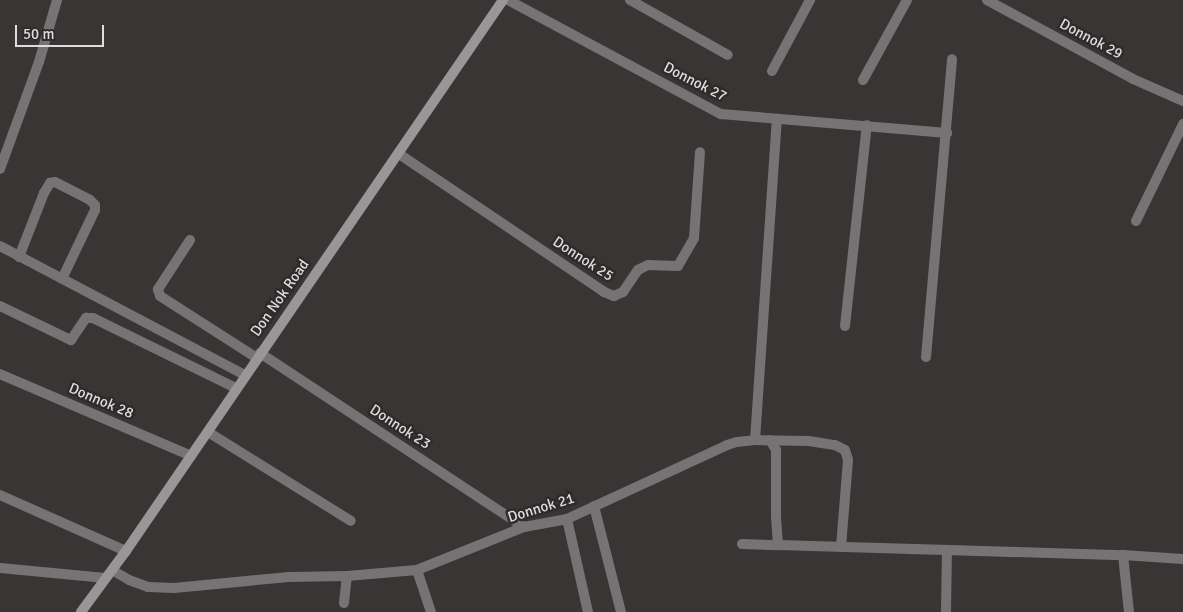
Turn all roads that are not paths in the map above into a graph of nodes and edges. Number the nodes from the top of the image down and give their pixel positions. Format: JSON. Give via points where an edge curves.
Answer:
{"nodes":[{"id":1,"x":57,"y":0,"type":"edge"},
{"id":2,"x":503,"y":0,"type":"edge"},
{"id":3,"x":508,"y":0,"type":"edge"},
{"id":4,"x":630,"y":0,"type":"edge"},
{"id":5,"x":810,"y":0,"type":"edge"},
{"id":6,"x":906,"y":0,"type":"edge"},
{"id":7,"x":987,"y":0,"type":"edge"},
{"id":8,"x":728,"y":55,"type":"dead end"},
{"id":9,"x":952,"y":59,"type":"dead end"},
{"id":10,"x":772,"y":71,"type":"dead end"},
{"id":11,"x":863,"y":80,"type":"dead end"},
{"id":12,"x":1183,"y":101,"type":"edge"},
{"id":13,"x":777,"y":119,"type":"junction"},
{"id":14,"x":1183,"y":124,"type":"edge"},
{"id":15,"x":867,"y":125,"type":"junction"},
{"id":16,"x":947,"y":133,"type":"junction"},
{"id":17,"x":700,"y":152,"type":"dead end"},
{"id":18,"x":399,"y":154,"type":"junction"},
{"id":19,"x":0,"y":169,"type":"edge"},
{"id":20,"x":1136,"y":221,"type":"dead end"},
{"id":21,"x":190,"y":240,"type":"dead end"},
{"id":22,"x":0,"y":246,"type":"edge"},
{"id":23,"x":19,"y":256,"type":"junction"},
{"id":24,"x":62,"y":279,"type":"junction"},
{"id":25,"x":0,"y":306,"type":"edge"},
{"id":26,"x":845,"y":326,"type":"dead end"},
{"id":27,"x":258,"y":355,"type":"junction"},
{"id":28,"x":926,"y":356,"type":"dead end"},
{"id":29,"x":0,"y":374,"type":"edge"},
{"id":30,"x":245,"y":375,"type":"junction"},
{"id":31,"x":236,"y":388,"type":"junction"},
{"id":32,"x":208,"y":432,"type":"junction"},
{"id":33,"x":755,"y":440,"type":"junction"},
{"id":34,"x":770,"y":440,"type":"junction"},
{"id":35,"x":191,"y":456,"type":"junction"},
{"id":36,"x":0,"y":495,"type":"edge"},
{"id":37,"x":594,"y":506,"type":"junction"},
{"id":38,"x":567,"y":519,"type":"junction"},
{"id":39,"x":351,"y":521,"type":"dead end"},
{"id":40,"x":524,"y":527,"type":"junction"},
{"id":41,"x":742,"y":544,"type":"dead end"},
{"id":42,"x":778,"y":545,"type":"junction"},
{"id":43,"x":841,"y":548,"type":"junction"},
{"id":44,"x":947,"y":550,"type":"junction"},
{"id":45,"x":126,"y":551,"type":"junction"},
{"id":46,"x":1123,"y":555,"type":"junction"},
{"id":47,"x":1183,"y":559,"type":"edge"},
{"id":48,"x":0,"y":568,"type":"edge"},
{"id":49,"x":417,"y":570,"type":"junction"},
{"id":50,"x":109,"y":574,"type":"junction"},
{"id":51,"x":347,"y":576,"type":"junction"},
{"id":52,"x":344,"y":603,"type":"dead end"},
{"id":53,"x":81,"y":612,"type":"edge"},
{"id":54,"x":431,"y":612,"type":"edge"},
{"id":55,"x":588,"y":612,"type":"edge"},
{"id":56,"x":621,"y":612,"type":"edge"},
{"id":57,"x":946,"y":612,"type":"edge"},
{"id":58,"x":1129,"y":612,"type":"edge"}],
"edges":[{"from":1,"to":19,"type":"street"},
{"from":2,"to":18,"type":"main road","name":"Don Nok Road"},
{"from":3,"to":13,"type":"street","name":"Donnok 27","via":[[721,114]]},
{"from":4,"to":8,"type":"street"},
{"from":5,"to":10,"type":"street"},
{"from":6,"to":11,"type":"street"},
{"from":7,"to":12,"type":"street","name":"Donnok 29","via":[[1133,79]]},
{"from":9,"to":16,"type":"street"},
{"from":13,"to":15,"type":"street","name":"Donnok 27"},
{"from":13,"to":33,"type":"street"},
{"from":14,"to":20,"type":"street"},
{"from":15,"to":16,"type":"street","name":"Donnok 27"},
{"from":15,"to":26,"type":"street"},
{"from":16,"to":28,"type":"street"},
{"from":17,"to":18,"type":"street","name":"Donnok 25","via":[[694,238],[678,266],[648,265],[638,270],[623,292],[614,296]]},
{"from":18,"to":27,"type":"main road","name":"Don Nok Road"},
{"from":21,"to":27,"type":"street","name":"Donnok 23","via":[[158,289],[160,296]]},
{"from":22,"to":23,"type":"street"},
{"from":23,"to":24,"type":"street"},
{"from":23,"to":24,"type":"street","via":[[50,183],[55,182],[90,200],[95,210]]},
{"from":24,"to":30,"type":"street"},
{"from":25,"to":31,"type":"street","via":[[71,340],[86,318],[93,318]]},
{"from":27,"to":30,"type":"main road","name":"Don Nok Road"},
{"from":27,"to":40,"type":"street","name":"Donnok 23"},
{"from":29,"to":35,"type":"street","name":"Donnok 28"},
{"from":30,"to":31,"type":"main road","name":"Don Nok Road"},
{"from":31,"to":32,"type":"main road","name":"Don Nok Road"},
{"from":32,"to":35,"type":"main road","name":"Don Nok Road"},
{"from":32,"to":39,"type":"street"},
{"from":33,"to":34,"type":"street","name":"Donnok 21"},
{"from":33,"to":37,"type":"street","name":"Donnok 21","via":[[727,445]]},
{"from":34,"to":42,"type":"street","via":[[776,450]]},
{"from":34,"to":43,"type":"street","name":"Donnok 21","via":[[835,445],[845,450],[848,460]]},
{"from":35,"to":45,"type":"main road","name":"Don Nok Road"},
{"from":36,"to":45,"type":"street"},
{"from":37,"to":38,"type":"street","name":"Donnok 21"},
{"from":37,"to":56,"type":"street"},
{"from":38,"to":40,"type":"street","name":"Donnok 21"},
{"from":38,"to":55,"type":"street"},
{"from":40,"to":49,"type":"street","name":"Donnok 21"},
{"from":41,"to":42,"type":"street"},
{"from":42,"to":43,"type":"street"},
{"from":43,"to":44,"type":"street"},
{"from":44,"to":46,"type":"street"},
{"from":44,"to":57,"type":"street"},
{"from":45,"to":50,"type":"main road","name":"Don Nok Road"},
{"from":46,"to":47,"type":"street"},
{"from":46,"to":58,"type":"street"},
{"from":48,"to":50,"type":"street"},
{"from":49,"to":51,"type":"street","name":"Donnok 21"},
{"from":49,"to":54,"type":"street"},
{"from":50,"to":51,"type":"street","name":"Donnok 21","via":[[148,587],[174,588],[288,577]]},
{"from":50,"to":53,"type":"main road","name":"Don Nok Road"},
{"from":51,"to":52,"type":"street"}]}
